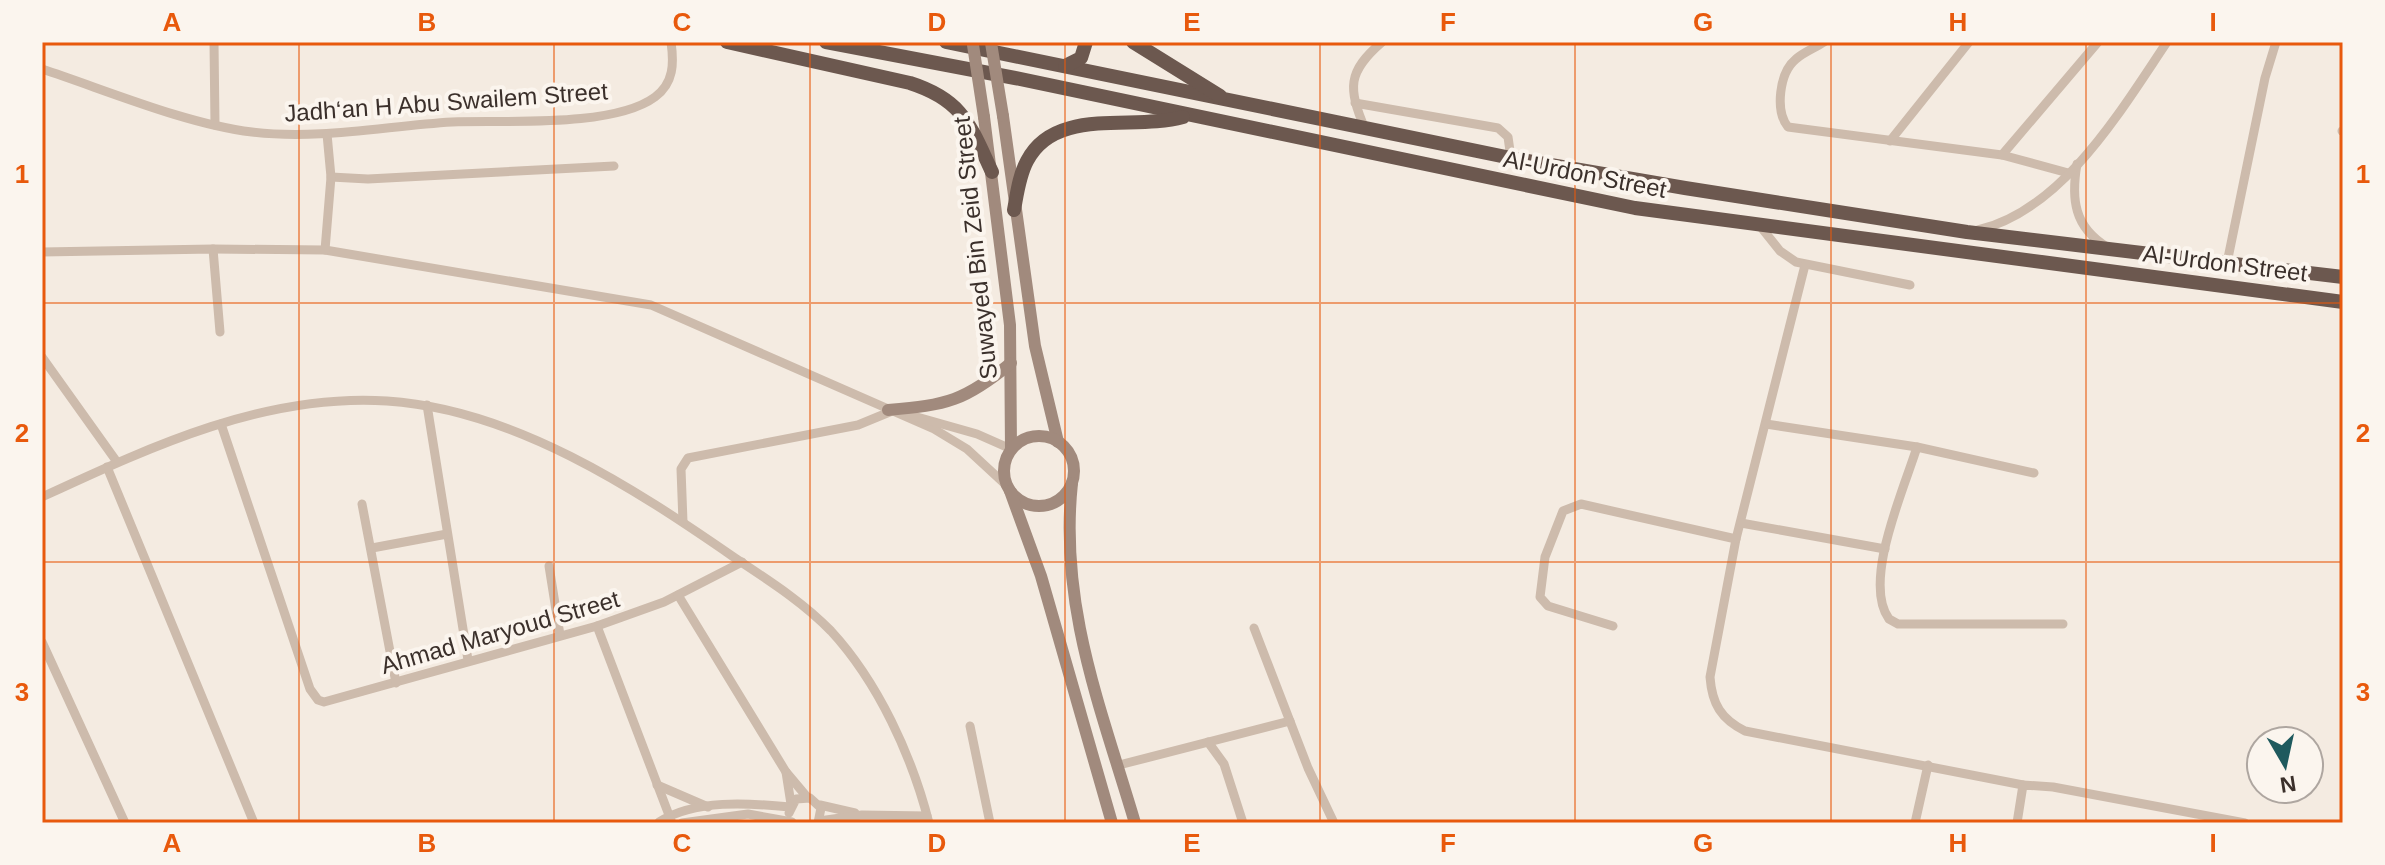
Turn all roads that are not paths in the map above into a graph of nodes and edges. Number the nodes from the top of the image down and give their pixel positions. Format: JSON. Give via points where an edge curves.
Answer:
{"nodes":[{"id":1,"x":214,"y":42,"type":"edge"},
{"id":2,"x":671,"y":42,"type":"edge"},
{"id":3,"x":727,"y":42,"type":"edge"},
{"id":4,"x":826,"y":42,"type":"edge"},
{"id":5,"x":946,"y":42,"type":"edge"},
{"id":6,"x":1086,"y":42,"type":"edge"},
{"id":7,"x":1133,"y":42,"type":"edge"},
{"id":8,"x":1382,"y":42,"type":"edge"},
{"id":9,"x":1824,"y":42,"type":"edge"},
{"id":10,"x":1969,"y":42,"type":"edge"},
{"id":11,"x":2098,"y":42,"type":"edge"},
{"id":12,"x":2167,"y":42,"type":"edge"},
{"id":13,"x":2276,"y":42,"type":"edge"},
{"id":14,"x":973,"y":43,"type":"edge"},
{"id":15,"x":991,"y":43,"type":"edge"},
{"id":16,"x":1058,"y":65,"type":"junction"},
{"id":17,"x":42,"y":69,"type":"edge"},
{"id":18,"x":1227,"y":100,"type":"junction"},
{"id":19,"x":1355,"y":103,"type":"junction"},
{"id":20,"x":1188,"y":115,"type":"junction"},
{"id":21,"x":215,"y":125,"type":"junction"},
{"id":22,"x":1365,"y":129,"type":"junction"},
{"id":23,"x":327,"y":134,"type":"junction"},
{"id":24,"x":1890,"y":141,"type":"junction"},
{"id":25,"x":2002,"y":155,"type":"junction"},
{"id":26,"x":1511,"y":158,"type":"junction"},
{"id":27,"x":614,"y":166,"type":"dead end"},
{"id":28,"x":992,"y":172,"type":"junction"},
{"id":29,"x":2072,"y":174,"type":"junction"},
{"id":30,"x":331,"y":177,"type":"junction"},
{"id":31,"x":1014,"y":210,"type":"junction"},
{"id":32,"x":1760,"y":226,"type":"junction"},
{"id":33,"x":1967,"y":232,"type":"junction"},
{"id":34,"x":2108,"y":247,"type":"junction"},
{"id":35,"x":213,"y":249,"type":"junction"},
{"id":36,"x":325,"y":250,"type":"junction"},
{"id":37,"x":42,"y":252,"type":"edge"},
{"id":38,"x":2227,"y":263,"type":"junction"},
{"id":39,"x":1805,"y":265,"type":"junction"},
{"id":40,"x":2343,"y":277,"type":"edge"},
{"id":41,"x":1910,"y":285,"type":"dead end"},
{"id":42,"x":2343,"y":302,"type":"edge"},
{"id":43,"x":220,"y":332,"type":"dead end"},
{"id":44,"x":42,"y":357,"type":"edge"},
{"id":45,"x":1011,"y":363,"type":"junction"},
{"id":46,"x":427,"y":405,"type":"junction"},
{"id":47,"x":888,"y":410,"type":"junction"},
{"id":48,"x":221,"y":424,"type":"junction"},
{"id":49,"x":1766,"y":424,"type":"junction"},
{"id":50,"x":1058,"y":442,"type":"junction"},
{"id":51,"x":1917,"y":447,"type":"junction"},
{"id":52,"x":1011,"y":449,"type":"junction"},
{"id":53,"x":112,"y":464,"type":"junction"},
{"id":54,"x":2034,"y":473,"type":"dead end"},
{"id":55,"x":1072,"y":483,"type":"junction"},
{"id":56,"x":1008,"y":488,"type":"junction"},
{"id":57,"x":42,"y":497,"type":"edge"},
{"id":58,"x":362,"y":504,"type":"dead end"},
{"id":59,"x":683,"y":522,"type":"junction"},
{"id":60,"x":1741,"y":523,"type":"junction"},
{"id":61,"x":447,"y":534,"type":"junction"},
{"id":62,"x":1736,"y":539,"type":"junction"},
{"id":63,"x":372,"y":548,"type":"junction"},
{"id":64,"x":1885,"y":549,"type":"junction"},
{"id":65,"x":742,"y":562,"type":"junction"},
{"id":66,"x":549,"y":566,"type":"dead end"},
{"id":67,"x":678,"y":595,"type":"junction"},
{"id":68,"x":2063,"y":624,"type":"dead end"},
{"id":69,"x":597,"y":626,"type":"junction"},
{"id":70,"x":1613,"y":626,"type":"dead end"},
{"id":71,"x":1254,"y":628,"type":"dead end"},
{"id":72,"x":560,"y":635,"type":"junction"},
{"id":73,"x":42,"y":642,"type":"edge"},
{"id":74,"x":468,"y":660,"type":"junction"},
{"id":75,"x":396,"y":683,"type":"junction"},
{"id":76,"x":1290,"y":721,"type":"junction"},
{"id":77,"x":970,"y":726,"type":"dead end"},
{"id":78,"x":1208,"y":742,"type":"junction"},
{"id":79,"x":1119,"y":765,"type":"junction"},
{"id":80,"x":1928,"y":765,"type":"junction"},
{"id":81,"x":786,"y":772,"type":"junction"},
{"id":82,"x":657,"y":785,"type":"junction"},
{"id":83,"x":2023,"y":785,"type":"junction"},
{"id":84,"x":807,"y":797,"type":"junction"},
{"id":85,"x":820,"y":805,"type":"junction"},
{"id":86,"x":791,"y":806,"type":"junction"},
{"id":87,"x":862,"y":815,"type":"junction"},
{"id":88,"x":708,"y":816,"type":"edge"},
{"id":89,"x":928,"y":820,"type":"edge"},
{"id":90,"x":666,"y":821,"type":"edge"},
{"id":91,"x":122,"y":822,"type":"edge"},
{"id":92,"x":792,"y":822,"type":"edge"},
{"id":93,"x":818,"y":822,"type":"edge"},
{"id":94,"x":254,"y":823,"type":"edge"},
{"id":95,"x":650,"y":823,"type":"edge"},
{"id":96,"x":682,"y":823,"type":"edge"},
{"id":97,"x":990,"y":823,"type":"edge"},
{"id":98,"x":1112,"y":823,"type":"edge"},
{"id":99,"x":1135,"y":823,"type":"edge"},
{"id":100,"x":1243,"y":823,"type":"edge"},
{"id":101,"x":1334,"y":823,"type":"edge"},
{"id":102,"x":1915,"y":823,"type":"edge"},
{"id":103,"x":2017,"y":823,"type":"edge"},
{"id":104,"x":2245,"y":823,"type":"edge"}],
"edges":[{"from":1,"to":21,"type":"street"},
{"from":2,"to":23,"type":"street","name":"Jadh‘an H Abu Swailem Street","via":[[672,71],[665,88],[630,108],[589,117]]},
{"from":3,"to":28,"type":"highway","via":[[935,92],[965,116]]},
{"from":4,"to":20,"type":"highway","name":"Al-Urdon Street"},
{"from":5,"to":16,"type":"highway","name":"Al-Urdon Street"},
{"from":6,"to":16,"type":"highway","via":[[1077,61]]},
{"from":7,"to":18,"type":"highway"},
{"from":8,"to":19,"type":"street","via":[[1356,70]]},
{"from":9,"to":24,"type":"street","via":[[1789,67],[1780,110],[1784,122],[1793,129]]},
{"from":10,"to":24,"type":"street"},
{"from":11,"to":25,"type":"street"},
{"from":12,"to":29,"type":"street"},
{"from":13,"to":38,"type":"street"},
{"from":14,"to":28,"type":"main road","name":"Suwayed Bin Zeid Street","bridge":true},
{"from":15,"to":31,"type":"main road","name":"Suwayed Bin Zeid Street","bridge":true},
{"from":16,"to":18,"type":"highway","name":"Al-Urdon Street"},
{"from":17,"to":21,"type":"street","name":"Jadh‘an H Abu Swailem Street"},
{"from":18,"to":22,"type":"highway","name":"Al-Urdon Street"},
{"from":19,"to":22,"type":"street"},
{"from":19,"to":26,"type":"street","via":[[1498,128],[1508,137]]},
{"from":20,"to":31,"type":"highway","via":[[1056,134],[1036,147],[1026,163]]},
{"from":20,"to":32,"type":"highway","name":"Al-Urdon Street","via":[[1635,208]]},
{"from":21,"to":23,"type":"street","name":"Jadh‘an H Abu Swailem Street","via":[[280,135]]},
{"from":22,"to":26,"type":"highway","name":"Al-Urdon Street"},
{"from":23,"to":30,"type":"street"},
{"from":24,"to":25,"type":"street"},
{"from":25,"to":29,"type":"street"},
{"from":26,"to":33,"type":"highway","name":"Al-Urdon Street"},
{"from":27,"to":30,"type":"street"},
{"from":28,"to":45,"type":"main road","name":"Suwayed Bin Zeid Street"},
{"from":29,"to":33,"type":"street","via":[[2018,215]]},
{"from":29,"to":34,"type":"street","via":[[2076,214],[2083,227]]},
{"from":30,"to":36,"type":"street"},
{"from":31,"to":50,"type":"main road","name":"Suwayed Bin Zeid Street","via":[[1035,346]]},
{"from":32,"to":39,"type":"street","via":[[1787,258]]},
{"from":32,"to":42,"type":"highway","name":"Al-Urdon Street"},
{"from":33,"to":34,"type":"highway","name":"Al-Urdon Street"},
{"from":34,"to":38,"type":"highway","name":"Al-Urdon Street"},
{"from":35,"to":36,"type":"street"},
{"from":35,"to":37,"type":"street"},
{"from":35,"to":43,"type":"street"},
{"from":36,"to":47,"type":"street","via":[[651,305]]},
{"from":38,"to":40,"type":"highway","name":"Al-Urdon Street"},
{"from":39,"to":41,"type":"street"},
{"from":39,"to":49,"type":"street"},
{"from":44,"to":53,"type":"street"},
{"from":45,"to":47,"type":"main road","via":[[960,400]]},
{"from":45,"to":52,"type":"main road","name":"Suwayed Bin Zeid Street"},
{"from":46,"to":48,"type":"street","via":[[348,401],[296,406]]},
{"from":46,"to":59,"type":"street","via":[[532,440]]},
{"from":46,"to":61,"type":"street"},
{"from":47,"to":52,"type":"street","via":[[931,419]]},
{"from":47,"to":56,"type":"street","via":[[949,437]]},
{"from":47,"to":59,"type":"street","via":[[858,425],[688,458],[681,469]]},
{"from":48,"to":53,"type":"street"},
{"from":48,"to":75,"type":"street","name":"Ahmad Maryoud Street","via":[[310,689],[318,700],[331,702]]},
{"from":49,"to":51,"type":"street"},
{"from":49,"to":60,"type":"street"},
{"from":50,"to":52,"type":"main road","via":[[1038,436]]},
{"from":50,"to":55,"type":"main road","via":[[1073,465]]},
{"from":51,"to":54,"type":"street"},
{"from":51,"to":64,"type":"street"},
{"from":52,"to":56,"type":"main road","via":[[1004,470]]},
{"from":53,"to":57,"type":"street"},
{"from":53,"to":94,"type":"street"},
{"from":55,"to":56,"type":"main road","via":[[1058,500],[1038,506]]},
{"from":55,"to":79,"type":"main road","via":[[1068,550],[1076,617]]},
{"from":56,"to":98,"type":"main road","via":[[1045,589]]},
{"from":58,"to":63,"type":"street"},
{"from":59,"to":65,"type":"street"},
{"from":60,"to":62,"type":"street"},
{"from":60,"to":64,"type":"street"},
{"from":61,"to":63,"type":"street"},
{"from":61,"to":74,"type":"street"},
{"from":62,"to":70,"type":"street","via":[[1581,504],[1563,511],[1552,530],[1540,597],[1548,606]]},
{"from":62,"to":80,"type":"street","via":[[1710,677],[1719,712],[1745,731]]},
{"from":63,"to":75,"type":"street"},
{"from":64,"to":68,"type":"street","via":[[1878,595],[1883,612],[1898,624]]},
{"from":65,"to":67,"type":"street","name":"Ahmad Maryoud Street"},
{"from":65,"to":89,"type":"street","via":[[791,597],[845,647],[893,729]]},
{"from":66,"to":72,"type":"street"},
{"from":67,"to":69,"type":"street","name":"Ahmad Maryoud Street"},
{"from":67,"to":81,"type":"street"},
{"from":69,"to":72,"type":"street","name":"Ahmad Maryoud Street"},
{"from":69,"to":82,"type":"street"},
{"from":71,"to":76,"type":"street"},
{"from":72,"to":74,"type":"street","name":"Ahmad Maryoud Street"},
{"from":73,"to":91,"type":"street"},
{"from":74,"to":75,"type":"street","name":"Ahmad Maryoud Street"},
{"from":76,"to":78,"type":"street"},
{"from":76,"to":101,"type":"street"},
{"from":77,"to":97,"type":"street"},
{"from":78,"to":79,"type":"street"},
{"from":78,"to":100,"type":"street","via":[[1224,764]]},
{"from":79,"to":99,"type":"main road"},
{"from":80,"to":83,"type":"street"},
{"from":80,"to":102,"type":"street"},
{"from":81,"to":84,"type":"street"},
{"from":81,"to":86,"type":"street"},
{"from":82,"to":88,"type":"street"},
{"from":82,"to":90,"type":"street"},
{"from":83,"to":103,"type":"street"},
{"from":83,"to":104,"type":"street"},
{"from":84,"to":85,"type":"street"},
{"from":84,"to":86,"type":"street"},
{"from":85,"to":87,"type":"street"},
{"from":85,"to":93,"type":"street"},
{"from":86,"to":88,"type":"street"},
{"from":86,"to":92,"type":"street"},
{"from":87,"to":89,"type":"street"},
{"from":87,"to":93,"type":"street"},
{"from":88,"to":90,"type":"street"},
{"from":88,"to":92,"type":"street","via":[[757,814]]},
{"from":88,"to":96,"type":"street"},
{"from":90,"to":95,"type":"street"}]}
